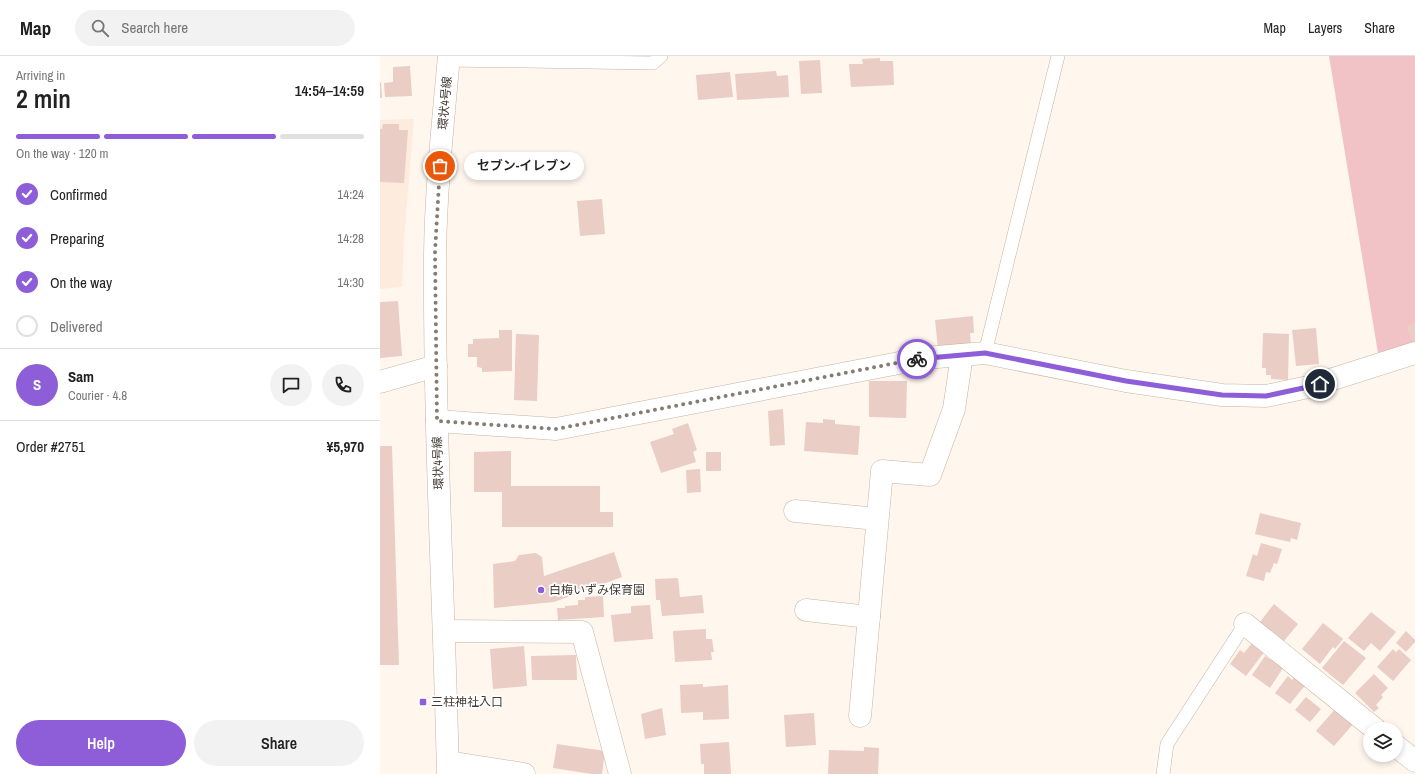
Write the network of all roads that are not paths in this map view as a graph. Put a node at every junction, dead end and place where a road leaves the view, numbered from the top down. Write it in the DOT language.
graph roads {
  1 [pos="661,56"];
  2 [pos="1058,56"];
  3 [pos="449,58"];
  4 [pos="1415,352"];
  5 [pos="985,353"];
  6 [pos="962,355"];
  7 [pos="436,366"];
  8 [pos="380,382"];
  9 [pos="437,421"];
  10 [pos="795,511"];
  11 [pos="877,519"];
  12 [pos="806,610"];
  13 [pos="869,617"];
  14 [pos="1244,624"];
  15 [pos="444,631"];
  16 [pos="860,716"];
  17 [pos="1366,722"];
  18 [pos="1403,752"];
  19 [pos="1415,761"];
  20 [pos="448,768"];
  21 [pos="524,774"];
  22 [pos="620,774"];
  23 [pos="1163,774"];
  1 -- 3 [label="lane"];
  2 -- 5 [label="lane"];
  3 -- 7 [label="street, 環状4号線"];
  4 -- 5 [label="street"];
  5 -- 6 [label="street"];
  6 -- 9 [label="street"];
  6 -- 11 [label="street"];
  7 -- 8 [label="street"];
  7 -- 9 [label="street, 環状4号線"];
  9 -- 15 [label="street, 環状4号線"];
  10 -- 11 [label="street"];
  11 -- 13 [label="street"];
  12 -- 13 [label="street"];
  13 -- 16 [label="street"];
  14 -- 17 [label="street"];
  14 -- 23 [label="lane"];
  15 -- 20 [label="street, 環状4号線"];
  15 -- 22 [label="street"];
  18 -- 19 [label="street"];
  20 -- 21 [label="street"];
}
